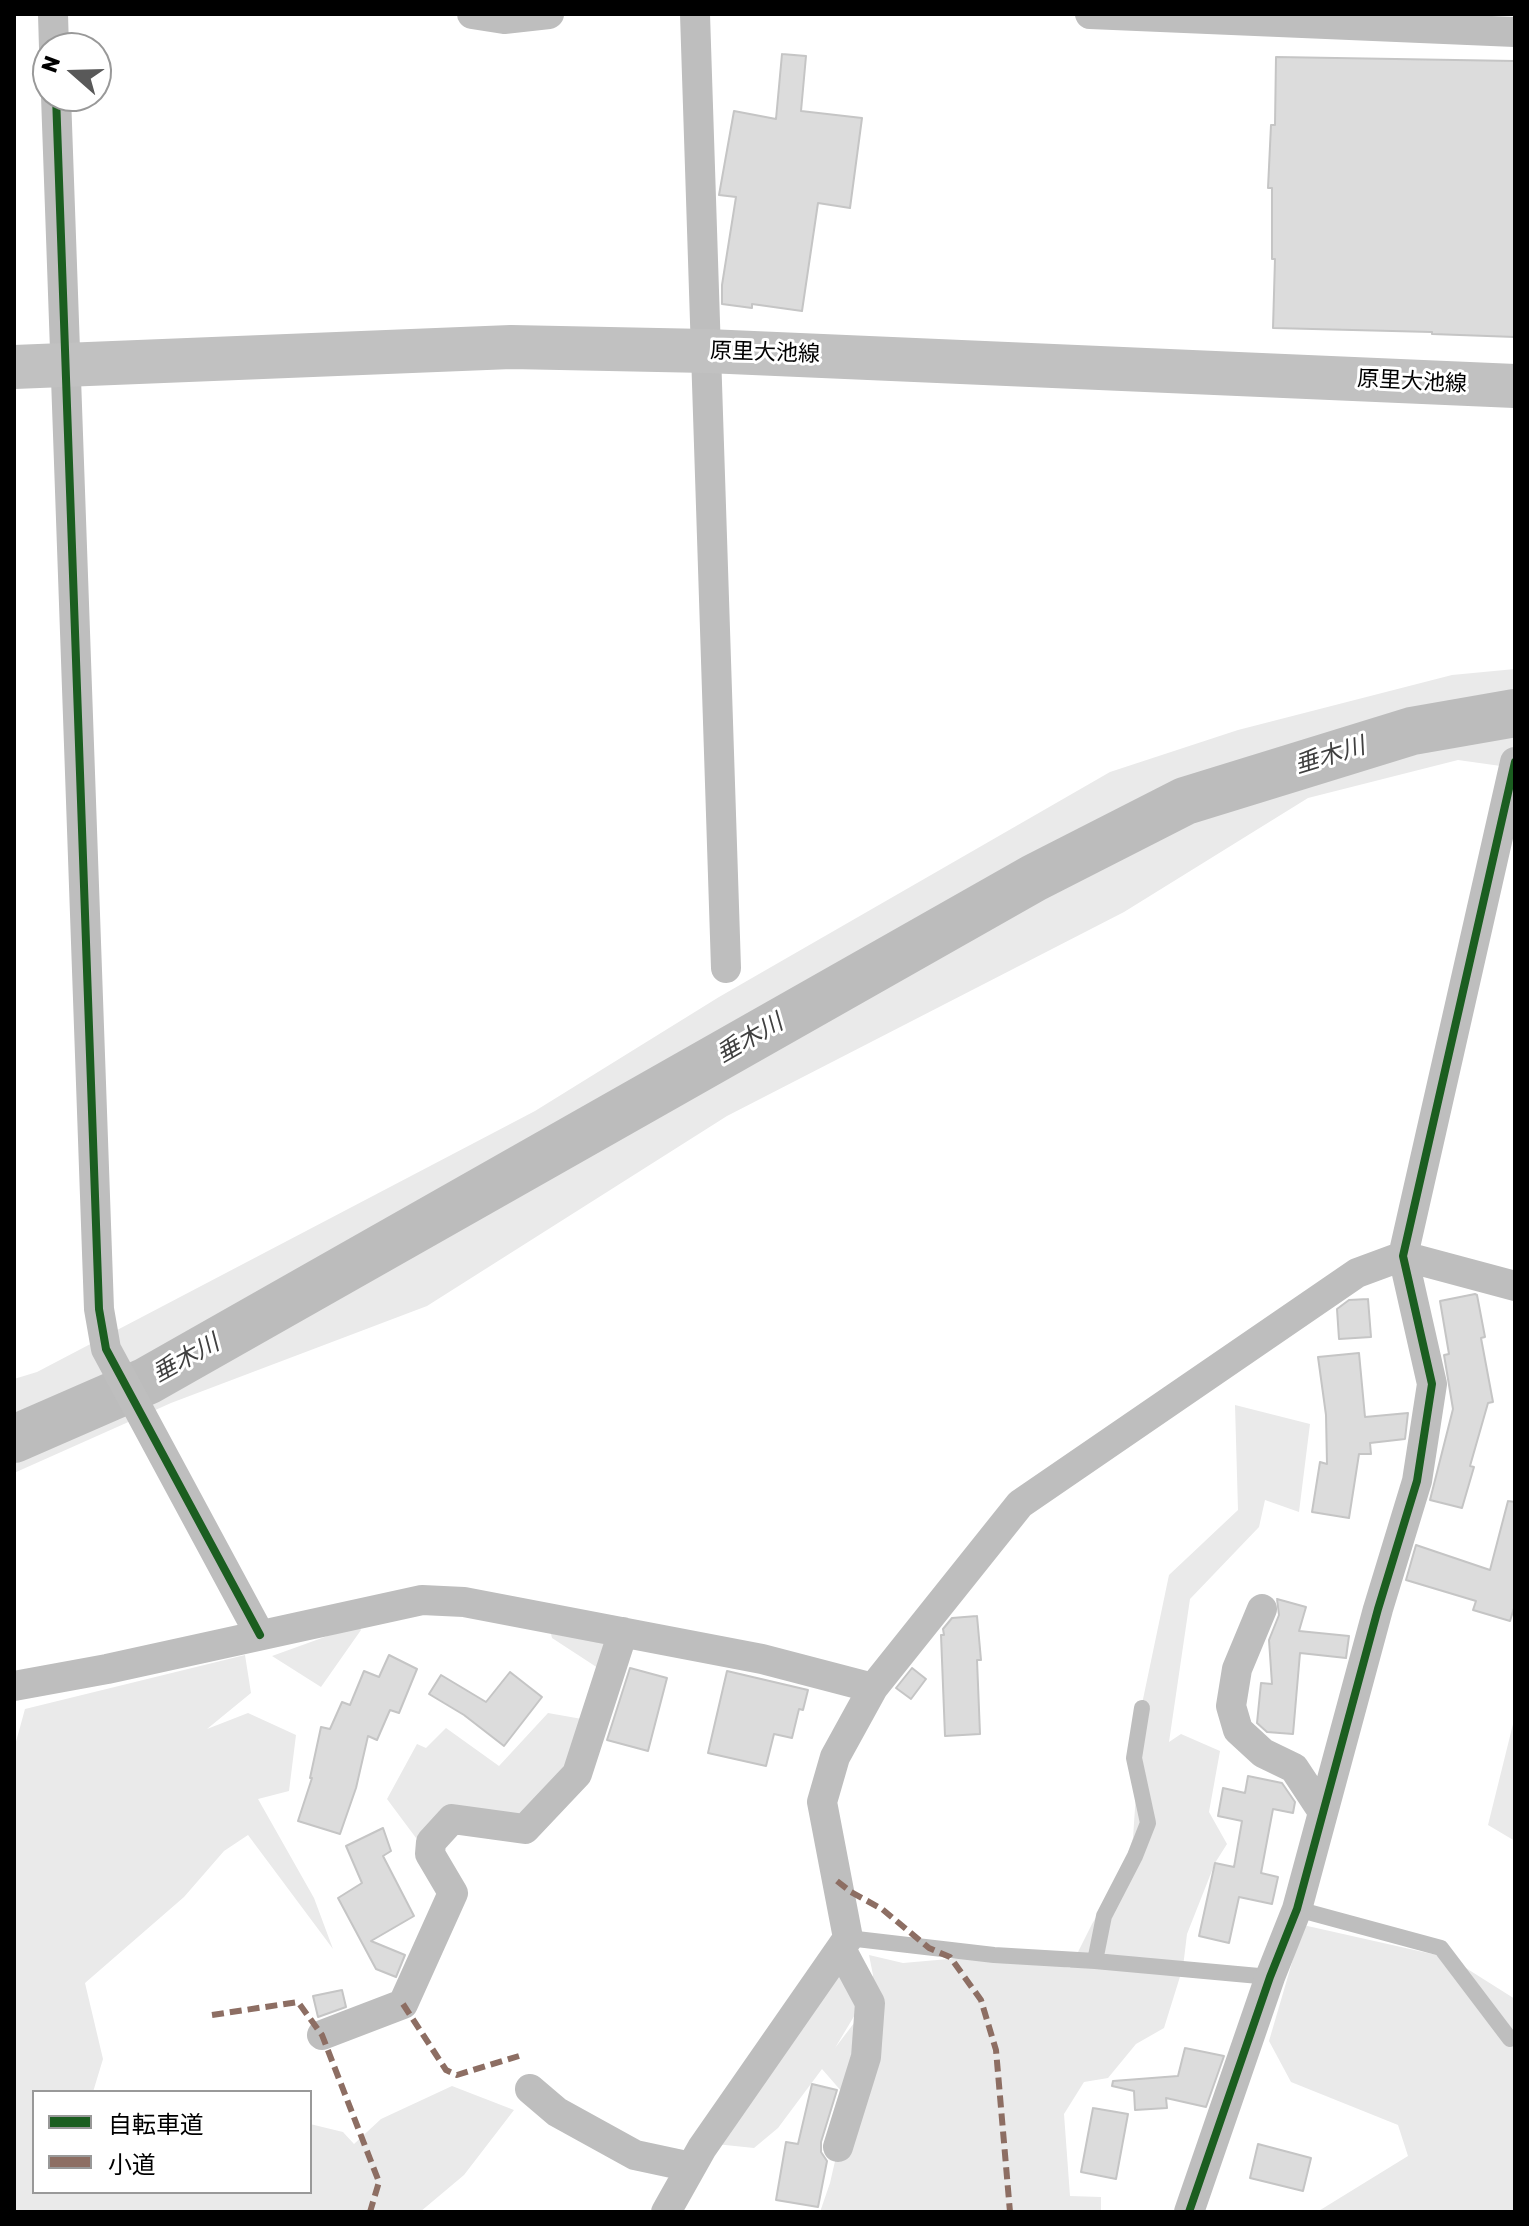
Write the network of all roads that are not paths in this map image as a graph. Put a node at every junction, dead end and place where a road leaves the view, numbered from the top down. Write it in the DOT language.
graph roads {
  1 [pos="472,14"];
  2 [pos="549,14"];
  3 [pos="695,14"];
  4 [pos="1090,14"];
  5 [pos="1272,18"];
  6 [pos="1515,32"];
  7 [pos="57,112"];
  8 [pos="707,351"];
  9 [pos="67,365"];
  10 [pos="14,367"];
  11 [pos="1515,386"];
  12 [pos="1514,765"];
  13 [pos="726,968"];
  14 [pos="1403,1256"];
  15 [pos="1515,1286"];
  16 [pos="1262,1609"];
  17 [pos="623,1632"];
  18 [pos="260,1635"];
  19 [pos="14,1686"];
  20 [pos="873,1688"];
  21 [pos="1142,1708"];
  22 [pos="1323,1812"];
  23 [pos="1297,1909"];
  24 [pos="845,1944"];
  25 [pos="1095,1961"];
  26 [pos="1270,1977"];
  27 [pos="322,2035"];
  28 [pos="1510,2039"];
  29 [pos="530,2089"];
  30 [pos="838,2147"];
  31 [pos="691,2167"];
  32 [pos="666,2212"];
  33 [pos="1189,2212"];
  1 -- 2 [label="street"];
  3 -- 8 [label="street"];
  4 -- 5 [label="street"];
  5 -- 6 [label="street"];
  7 -- 9 [label="street"];
  8 -- 9 [label="main road, 原里大池線"];
  8 -- 11 [label="main road, 原里大池線"];
  8 -- 13 [label="street"];
  9 -- 10 [label="main road, 原里大池線"];
  9 -- 18 [label="street"];
  12 -- 14 [label="street"];
  14 -- 15 [label="street"];
  14 -- 20 [label="street"];
  14 -- 22 [label="street"];
  16 -- 22 [label="street"];
  17 -- 18 [label="street"];
  17 -- 20 [label="street"];
  17 -- 27 [label="street"];
  18 -- 19 [label="street"];
  20 -- 24 [label="street"];
  21 -- 25 [label="lane"];
  22 -- 23 [label="street"];
  23 -- 26 [label="street"];
  23 -- 28 [label="lane"];
  24 -- 25 [label="lane"];
  24 -- 30 [label="street"];
  24 -- 31 [label="street"];
  25 -- 26 [label="lane"];
  26 -- 33 [label="street"];
  29 -- 31 [label="street"];
  31 -- 32 [label="street"];
}
